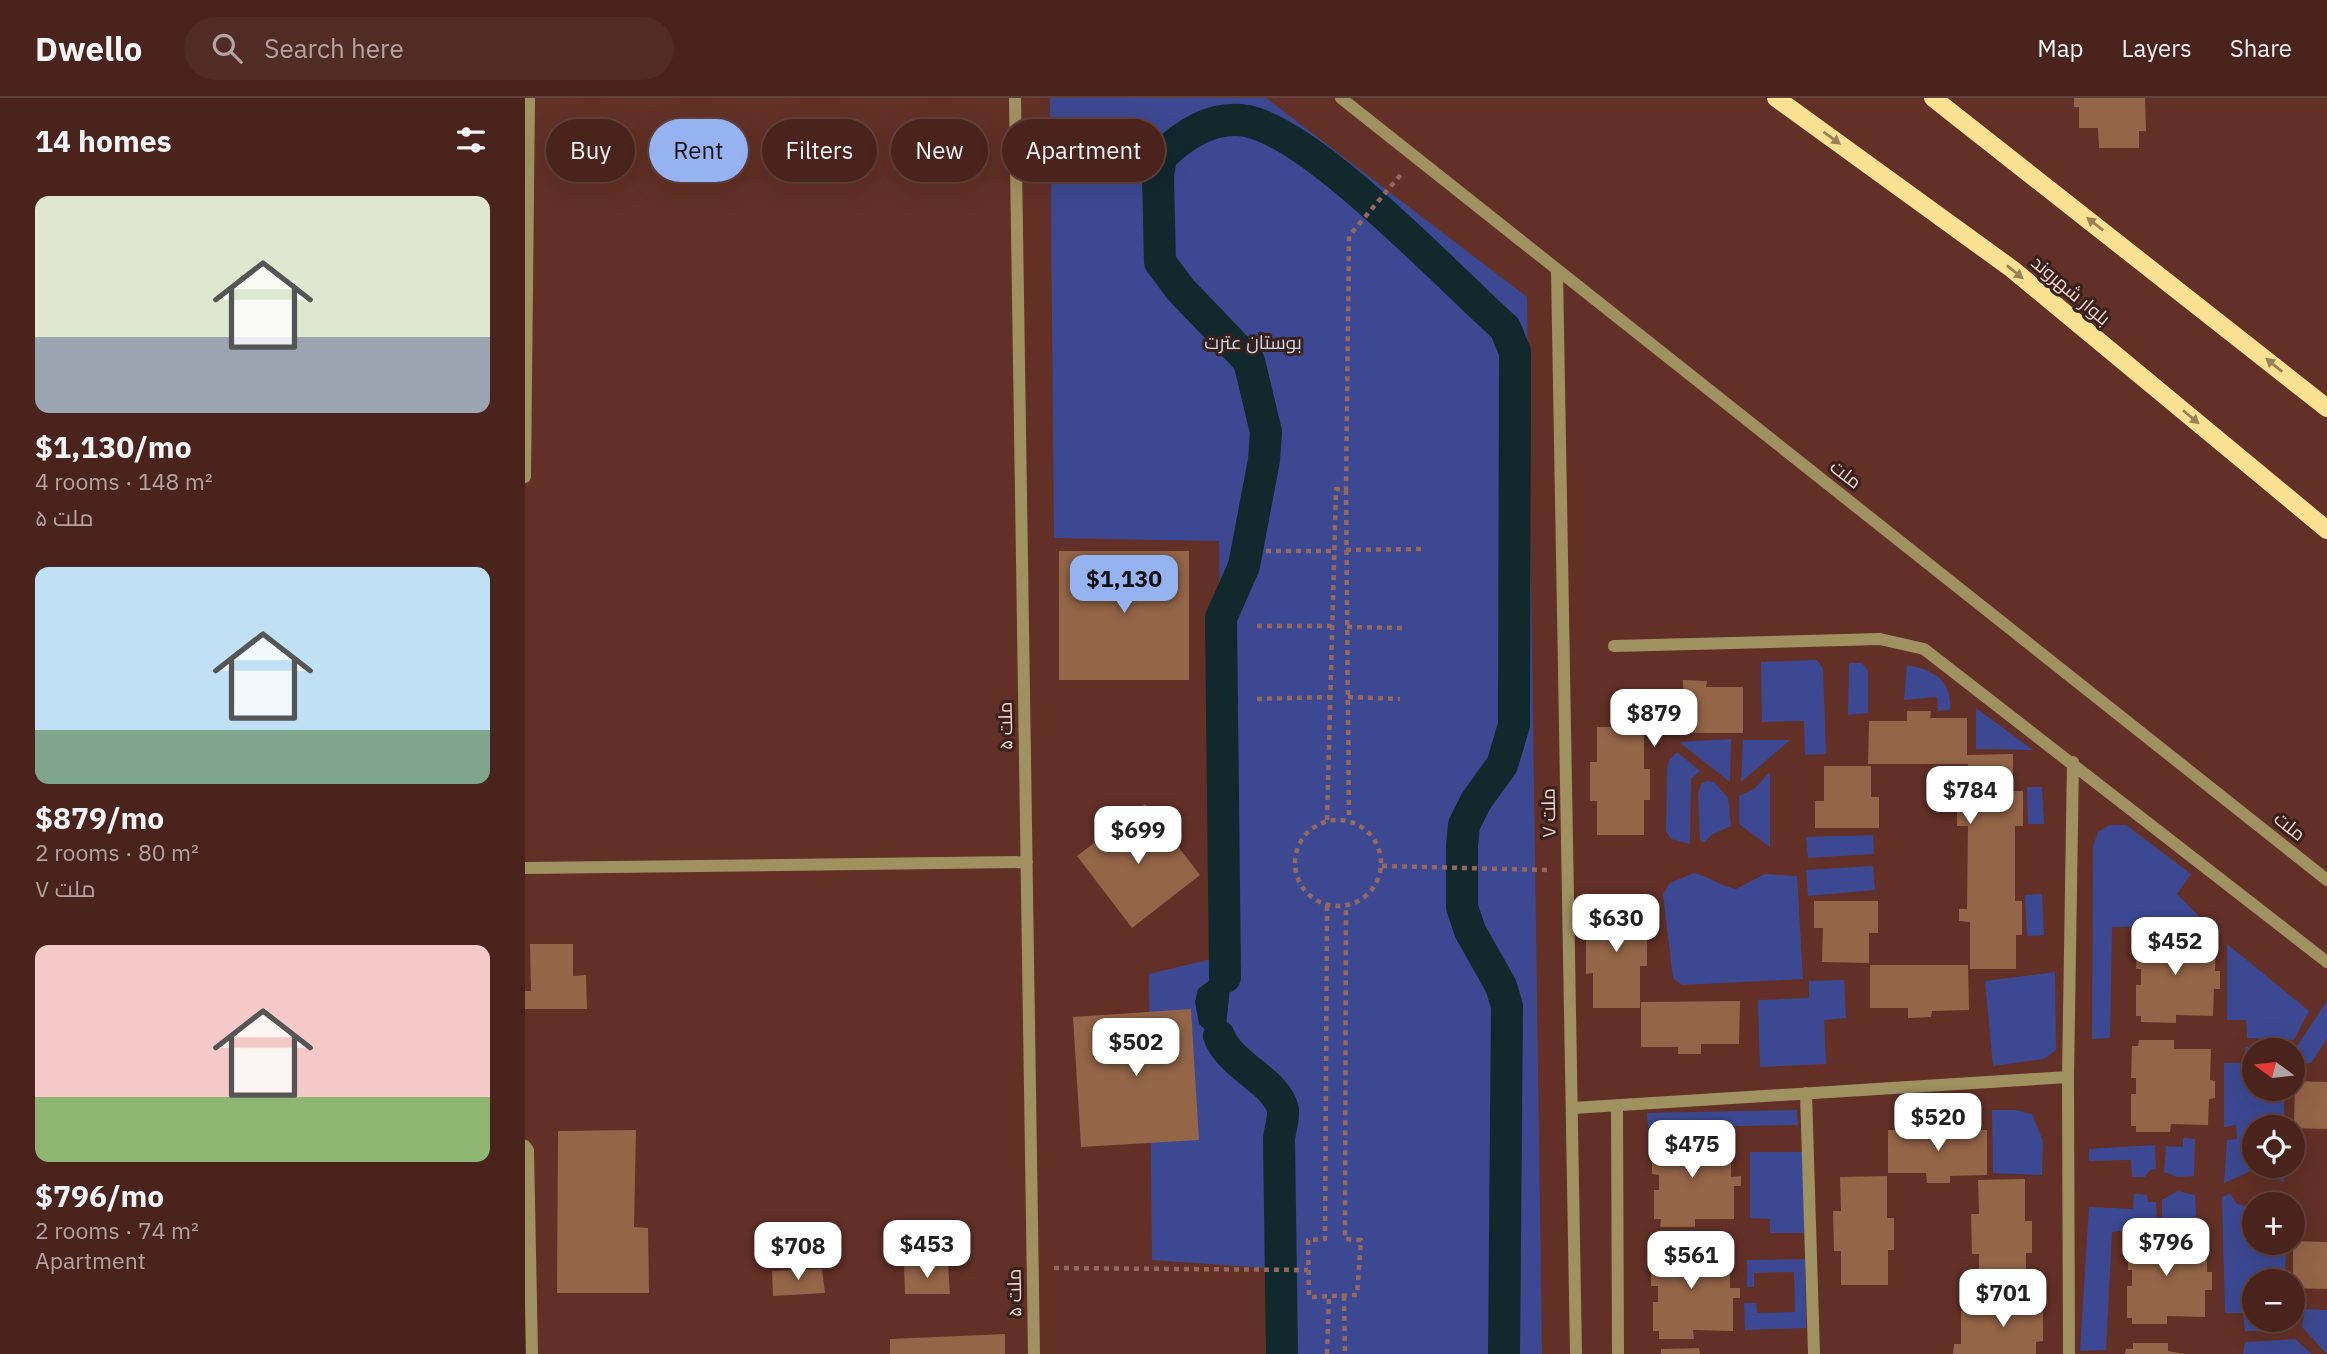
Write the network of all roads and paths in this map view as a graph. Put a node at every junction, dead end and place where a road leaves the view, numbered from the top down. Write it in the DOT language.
graph roads {
  1 [pos="529,98"];
  2 [pos="1015,98"];
  3 [pos="1341,98"];
  4 [pos="1776,98"];
  5 [pos="1933,98"];
  6 [pos="1415,158"];
  7 [pos="1557,271"];
  8 [pos="2327,408"];
  9 [pos="525,477"];
  10 [pos="1346,490"];
  11 [pos="2327,530"];
  12 [pos="1422,549"];
  13 [pos="1346,550"];
  14 [pos="1266,551"];
  15 [pos="1334,551"];
  16 [pos="1257,626"];
  17 [pos="1332,626"];
  18 [pos="1347,628"];
  19 [pos="1403,628"];
  20 [pos="1614,646"];
  21 [pos="1331,697"];
  22 [pos="1347,697"];
  23 [pos="1257,699"];
  24 [pos="1400,699"];
  25 [pos="2073,762"];
  26 [pos="1327,820"];
  27 [pos="1349,820"];
  28 [pos="1027,862"];
  29 [pos="1381,866"];
  30 [pos="525,868"];
  31 [pos="1568,870"];
  32 [pos="2327,880"];
  33 [pos="1327,906"];
  34 [pos="1346,906"];
  35 [pos="2327,962"];
  36 [pos="2068,1077"];
  37 [pos="1807,1093"];
  38 [pos="1617,1105"];
  39 [pos="1573,1108"];
  40 [pos="525,1146"];
  41 [pos="1033,1268"];
  42 [pos="1308,1270"];
  43 [pos="1329,1296"];
  44 [pos="1344,1296"];
  45 [pos="532,1354"];
  46 [pos="1034,1354"];
  47 [pos="1327,1354"];
  48 [pos="1345,1354"];
  49 [pos="1576,1354"];
  50 [pos="1618,1354"];
  51 [pos="1814,1354"];
  52 [pos="2069,1354"];
  1 -- 9 [label="street"];
  2 -- 28 [label="street, ملت ۵"];
  3 -- 6 [label="street, ملت"];
  4 -- 11 [label="main road, بلوار شهروند, one-way"];
  8 -- 5 [label="main road, one-way"];
  6 -- 7 [label="street, ملت"];
  6 -- 10 [label="path"];
  7 -- 31 [label="street, ملت ۷"];
  7 -- 32 [label="street, ملت"];
  10 -- 13 [label="path"];
  10 -- 15 [label="path"];
  12 -- 13 [label="path"];
  13 -- 18 [label="path"];
  14 -- 15 [label="path"];
  15 -- 17 [label="path"];
  16 -- 17 [label="path"];
  17 -- 21 [label="path"];
  18 -- 19 [label="path"];
  18 -- 22 [label="path"];
  20 -- 25 [label="street"];
  21 -- 23 [label="path"];
  21 -- 26 [label="path"];
  22 -- 24 [label="path"];
  22 -- 27 [label="path"];
  25 -- 35 [label="street"];
  25 -- 36 [label="street"];
  26 -- 27 [label="path"];
  26 -- 33 [label="path"];
  27 -- 29 [label="path"];
  28 -- 30 [label="street"];
  28 -- 41 [label="street, ملت ۵"];
  29 -- 31 [label="path"];
  29 -- 34 [label="path"];
  31 -- 39 [label="street, ملت ۷"];
  33 -- 34 [label="path"];
  33 -- 42 [label="path"];
  34 -- 44 [label="path"];
  36 -- 37 [label="street"];
  36 -- 52 [label="street"];
  37 -- 38 [label="street"];
  37 -- 51 [label="street"];
  38 -- 39 [label="street"];
  38 -- 50 [label="street"];
  39 -- 49 [label="street, ملت ۷"];
  40 -- 45 [label="street"];
  41 -- 42 [label="path"];
  41 -- 46 [label="street, ملت ۵"];
  42 -- 43 [label="path"];
  43 -- 44 [label="path"];
  43 -- 47 [label="path"];
  44 -- 48 [label="path"];
}
